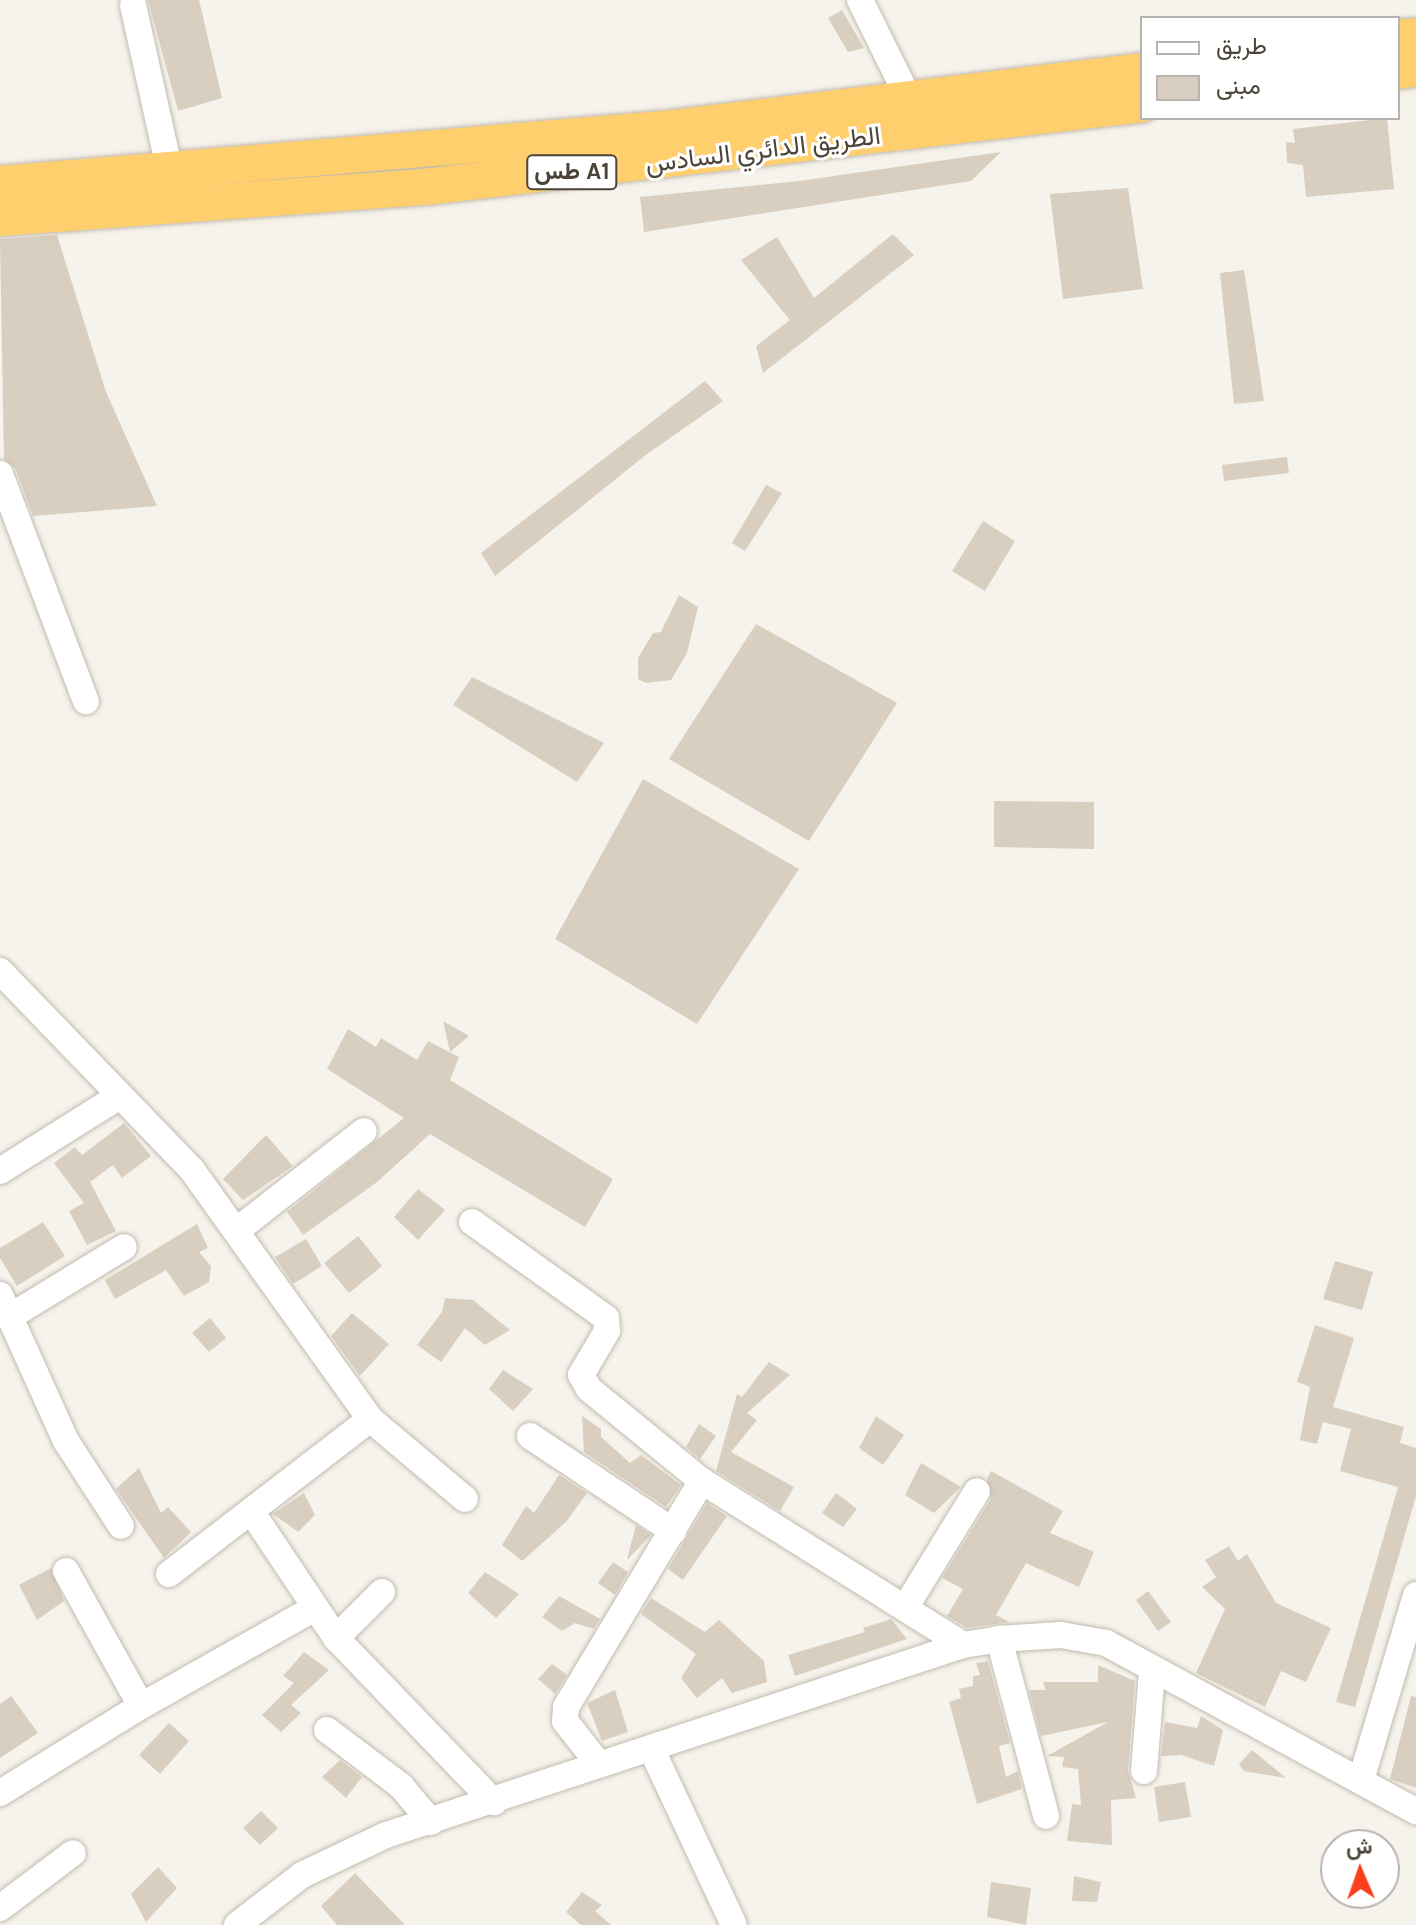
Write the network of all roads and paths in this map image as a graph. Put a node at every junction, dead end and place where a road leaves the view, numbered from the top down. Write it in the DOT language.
graph roads {
  1 [pos="860,0"];
  2 [pos="133,5"];
  3 [pos="1140,71"];
  4 [pos="910,101"];
  5 [pos="1140,104"];
  6 [pos="170,172"];
  7 [pos="0,184"];
  8 [pos="0,218"];
  9 [pos="0,474"];
  10 [pos="86,701"];
  11 [pos="0,971"];
  12 [pos="118,1097"];
  13 [pos="364,1131"];
  14 [pos="0,1171"];
  15 [pos="472,1222"];
  16 [pos="236,1231"];
  17 [pos="124,1247"];
  18 [pos="6,1306"];
  19 [pos="370,1419"];
  20 [pos="530,1436"];
  21 [pos="702,1481"];
  22 [pos="977,1491"];
  23 [pos="465,1499"];
  24 [pos="251,1511"];
  25 [pos="121,1526"];
  26 [pos="673,1531"];
  27 [pos="66,1571"];
  28 [pos="169,1574"];
  29 [pos="382,1592"];
  30 [pos="1416,1595"];
  31 [pos="315,1608"];
  32 [pos="905,1608"];
  33 [pos="336,1638"];
  34 [pos="999,1639"];
  35 [pos="963,1645"];
  36 [pos="1152,1672"];
  37 [pos="141,1706"];
  38 [pos="327,1730"];
  39 [pos="651,1748"];
  40 [pos="598,1763"];
  41 [pos="1144,1771"];
  42 [pos="1361,1780"];
  43 [pos="0,1793"];
  44 [pos="494,1802"];
  45 [pos="1416,1811"];
  46 [pos="1046,1816"];
  47 [pos="431,1822"];
  48 [pos="73,1853"];
  49 [pos="0,1908"];
  50 [pos="237,1925"];
  51 [pos="734,1925"];
  1 -- 4 [label="street"];
  2 -- 6 [label="street"];
  3 -- 4 [label="highway, الطريق الدائري السادس / طس A1"];
  4 -- 6 [label="highway, الطريق الدائري السادس / طس A1"];
  5 -- 8 [label="highway, الطريق الدائري السادس / طس A1"];
  6 -- 7 [label="highway, الطريق الدائري السادس / طس A1"];
  9 -- 10 [label="street"];
  11 -- 12 [label="street"];
  12 -- 14 [label="street"];
  12 -- 16 [label="street"];
  13 -- 16 [label="street"];
  15 -- 21 [label="street"];
  16 -- 19 [label="street"];
  17 -- 18 [label="street"];
  18 -- 25 [label="street"];
  19 -- 23 [label="street"];
  19 -- 24 [label="street"];
  20 -- 26 [label="street"];
  21 -- 26 [label="street"];
  21 -- 32 [label="street"];
  22 -- 32 [label="street"];
  24 -- 28 [label="street"];
  24 -- 31 [label="street"];
  26 -- 40 [label="street"];
  27 -- 37 [label="street"];
  29 -- 33 [label="street"];
  30 -- 42 [label="street"];
  31 -- 33 [label="street"];
  31 -- 37 [label="street"];
  32 -- 35 [label="street"];
  33 -- 44 [label="street"];
  34 -- 35 [label="street"];
  34 -- 36 [label="street"];
  34 -- 46 [label="street"];
  35 -- 39 [label="street"];
  36 -- 41 [label="street"];
  36 -- 42 [label="street"];
  37 -- 43 [label="street"];
  38 -- 47 [label="street"];
  39 -- 40 [label="street"];
  39 -- 51 [label="street"];
  40 -- 44 [label="street"];
  42 -- 45 [label="street"];
  44 -- 47 [label="street"];
  47 -- 50 [label="street"];
  48 -- 49 [label="street"];
}
